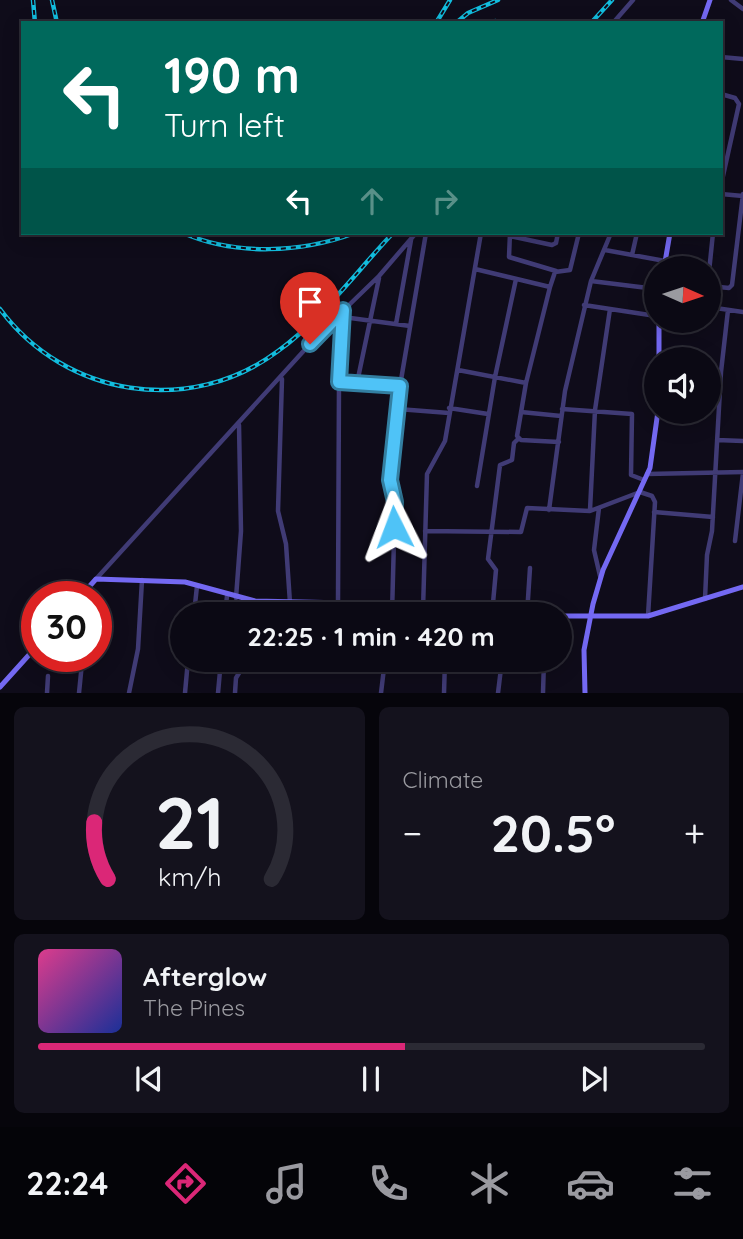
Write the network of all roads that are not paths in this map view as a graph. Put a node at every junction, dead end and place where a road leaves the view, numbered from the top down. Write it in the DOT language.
graph roads {
  1 [pos="633,0"];
  2 [pos="710,0"];
  3 [pos="731,0"];
  4 [pos="743,9"];
  5 [pos="614,21"];
  6 [pos="703,21"];
  7 [pos="723,57"];
  8 [pos="743,59"];
  9 [pos="723,95"];
  10 [pos="743,96"];
  11 [pos="738,104"];
  12 [pos="723,175"];
  13 [pos="723,194"];
  14 [pos="743,195"];
  15 [pos="415,235"];
  16 [pos="426,235"];
  17 [pos="481,235"];
  18 [pos="510,235"];
  19 [pos="514,235"];
  20 [pos="558,235"];
  21 [pos="579,235"];
  22 [pos="610,235"];
  23 [pos="637,235"];
  24 [pos="670,235"];
  25 [pos="713,235"];
  26 [pos="411,240"];
  27 [pos="605,250"];
  28 [pos="632,255"];
  29 [pos="666,256"];
  30 [pos="711,256"];
  31 [pos="644,258"];
  32 [pos="475,269"];
  33 [pos="556,271"];
  34 [pos="379,276"];
  35 [pos="516,278"];
  36 [pos="591,281"];
  37 [pos="550,287"];
  38 [pos="721,287"];
  39 [pos="644,288"];
  40 [pos="584,305"];
  41 [pos="610,309"];
  42 [pos="721,309"];
  43 [pos="343,310"];
  44 [pos="729,310"];
  45 [pos="743,312"];
  46 [pos="644,315"];
  47 [pos="343,317"];
  48 [pos="368,320"];
  49 [pos="396,324"];
  50 [pos="410,326"];
  51 [pos="457,370"];
  52 [pos="495,377"];
  53 [pos="282,378"];
  54 [pos="339,382"];
  55 [pos="357,383"];
  56 [pos="526,383"];
  57 [pos="400,386"];
  58 [pos="398,409"];
  59 [pos="562,409"];
  60 [pos="595,410"];
  61 [pos="449,411"];
  62 [pos="521,412"];
  63 [pos="488,414"];
  64 [pos="561,416"];
  65 [pos="239,424"];
  66 [pos="657,424"];
  67 [pos="519,438"];
  68 [pos="717,440"];
  69 [pos="743,441"];
  70 [pos="559,443"];
  71 [pos="715,472"];
  72 [pos="743,472"];
  73 [pos="648,474"];
  74 [pos="644,481"];
  75 [pos="477,486"];
  76 [pos="640,492"];
  77 [pos="599,508"];
  78 [pos="550,510"];
  79 [pos="590,511"];
  80 [pos="654,512"];
  81 [pos="713,517"];
  82 [pos="425,531"];
  83 [pos="491,533"];
  84 [pos="735,541"];
  85 [pos="530,568"];
  86 [pos="601,576"];
  87 [pos="96,579"];
  88 [pos="142,580"];
  89 [pos="197,586"];
  90 [pos="743,587"];
  91 [pos="227,596"];
  92 [pos="236,598"];
  93 [pos="705,599"];
  94 [pos="255,601"];
  95 [pos="195,602"];
  96 [pos="226,602"];
  97 [pos="267,602"];
  98 [pos="290,602"];
  99 [pos="338,602"];
  100 [pos="393,602"];
  101 [pos="424,602"];
  102 [pos="493,602"];
  103 [pos="528,602"];
  104 [pos="572,616"];
  105 [pos="590,616"];
  106 [pos="648,616"];
  107 [pos="21,664"];
  108 [pos="81,672"];
  109 [pos="187,672"];
  110 [pos="220,672"];
  111 [pos="240,672"];
  112 [pos="384,672"];
  113 [pos="445,672"];
  114 [pos="501,672"];
  115 [pos="544,672"];
  116 [pos="48,676"];
  117 [pos="0,687"];
  118 [pos="47,693"];
  119 [pos="79,693"];
  120 [pos="129,693"];
  121 [pos="185,693"];
  122 [pos="218,693"];
  123 [pos="235,693"];
  124 [pos="381,693"];
  125 [pos="444,693"];
  126 [pos="498,693"];
  127 [pos="543,693"];
  128 [pos="585,693"];
  1 -- 5 [label="street"];
  2 -- 6 [label="street"];
  3 -- 4 [label="street"];
  7 -- 8 [label="street"];
  9 -- 11 [label="street"];
  10 -- 11 [label="street"];
  11 -- 12 [label="street"];
  13 -- 14 [label="street"];
  14 -- 38 [label="street"];
  15 -- 26 [label="street"];
  16 -- 50 [label="street"];
  17 -- 32 [label="street"];
  18 -- 33 [label="street"];
  19 -- 20 [label="street"];
  21 -- 33 [label="street"];
  22 -- 27 [label="street"];
  23 -- 28 [label="street"];
  24 -- 29 [label="street"];
  25 -- 30 [label="street"];
  26 -- 34 [label="street"];
  26 -- 49 [label="street"];
  27 -- 28 [label="street"];
  27 -- 36 [label="street"];
  28 -- 31 [label="street"];
  32 -- 35 [label="street"];
  32 -- 51 [label="street"];
  33 -- 37 [label="street"];
  34 -- 43 [label="street"];
  34 -- 48 [label="street"];
  35 -- 37 [label="street"];
  35 -- 52 [label="street"];
  36 -- 39 [label="street"];
  36 -- 40 [label="street"];
  37 -- 56 [label="street"];
  40 -- 41 [label="street"];
  40 -- 59 [label="street"];
  41 -- 46 [label="street"];
  41 -- 60 [label="street"];
  42 -- 44 [label="street"];
  43 -- 47 [label="street"];
  43 -- 53 [label="street"];
  44 -- 45 [label="street"];
  44 -- 68 [label="street"];
  47 -- 48 [label="street"];
  47 -- 54 [label="street"];
  48 -- 49 [label="street"];
  48 -- 55 [label="street"];
  49 -- 50 [label="street"];
  50 -- 57 [label="street"];
  51 -- 52 [label="street"];
  51 -- 61 [label="street"];
  52 -- 56 [label="street"];
  52 -- 63 [label="street"];
  53 -- 65 [label="street"];
  53 -- 98 [label="street"];
  54 -- 55 [label="street"];
  54 -- 99 [label="street"];
  55 -- 57 [label="street"];
  56 -- 62 [label="street"];
  57 -- 58 [label="street"];
  58 -- 61 [label="street"];
  58 -- 100 [label="street"];
  59 -- 60 [label="street"];
  59 -- 64 [label="street"];
  60 -- 74 [label="street"];
  60 -- 79 [label="street"];
  61 -- 63 [label="street"];
  61 -- 82 [label="street"];
  62 -- 64 [label="street"];
  62 -- 67 [label="street"];
  63 -- 75 [label="street"];
  64 -- 70 [label="street"];
  65 -- 87 [label="street"];
  65 -- 92 [label="street"];
  66 -- 73 [label="street"];
  67 -- 70 [label="street"];
  67 -- 83 [label="street"];
  68 -- 69 [label="street"];
  68 -- 71 [label="street"];
  70 -- 78 [label="street"];
  71 -- 72 [label="street"];
  71 -- 73 [label="street"];
  71 -- 81 [label="street"];
  72 -- 84 [label="street"];
  73 -- 74 [label="street"];
  74 -- 76 [label="street"];
  76 -- 77 [label="street"];
  76 -- 80 [label="street"];
  76 -- 86 [label="street"];
  77 -- 79 [label="street"];
  77 -- 86 [label="street"];
  78 -- 79 [label="street"];
  78 -- 83 [label="street"];
  80 -- 81 [label="street"];
  80 -- 106 [label="street"];
  81 -- 93 [label="street"];
  82 -- 83 [label="street"];
  82 -- 101 [label="street"];
  83 -- 102 [label="street"];
  85 -- 103 [label="street"];
  86 -- 105 [label="street"];
  87 -- 88 [label="street"];
  88 -- 89 [label="street"];
  88 -- 120 [label="street"];
  89 -- 91 [label="street"];
  89 -- 95 [label="street"];
  90 -- 93 [label="street"];
  91 -- 92 [label="street"];
  91 -- 96 [label="street"];
  92 -- 94 [label="street"];
  93 -- 106 [label="street"];
  94 -- 97 [label="street"];
  104 -- 105 [label="street"];
  105 -- 106 [label="street"];
  105 -- 128 [label="street"];
  107 -- 117 [label="street"];
  108 -- 119 [label="street"];
  109 -- 121 [label="street"];
  110 -- 122 [label="street"];
  111 -- 123 [label="street"];
  112 -- 124 [label="street"];
  113 -- 125 [label="street"];
  114 -- 126 [label="street"];
  115 -- 127 [label="street"];
  116 -- 118 [label="street"];
}
